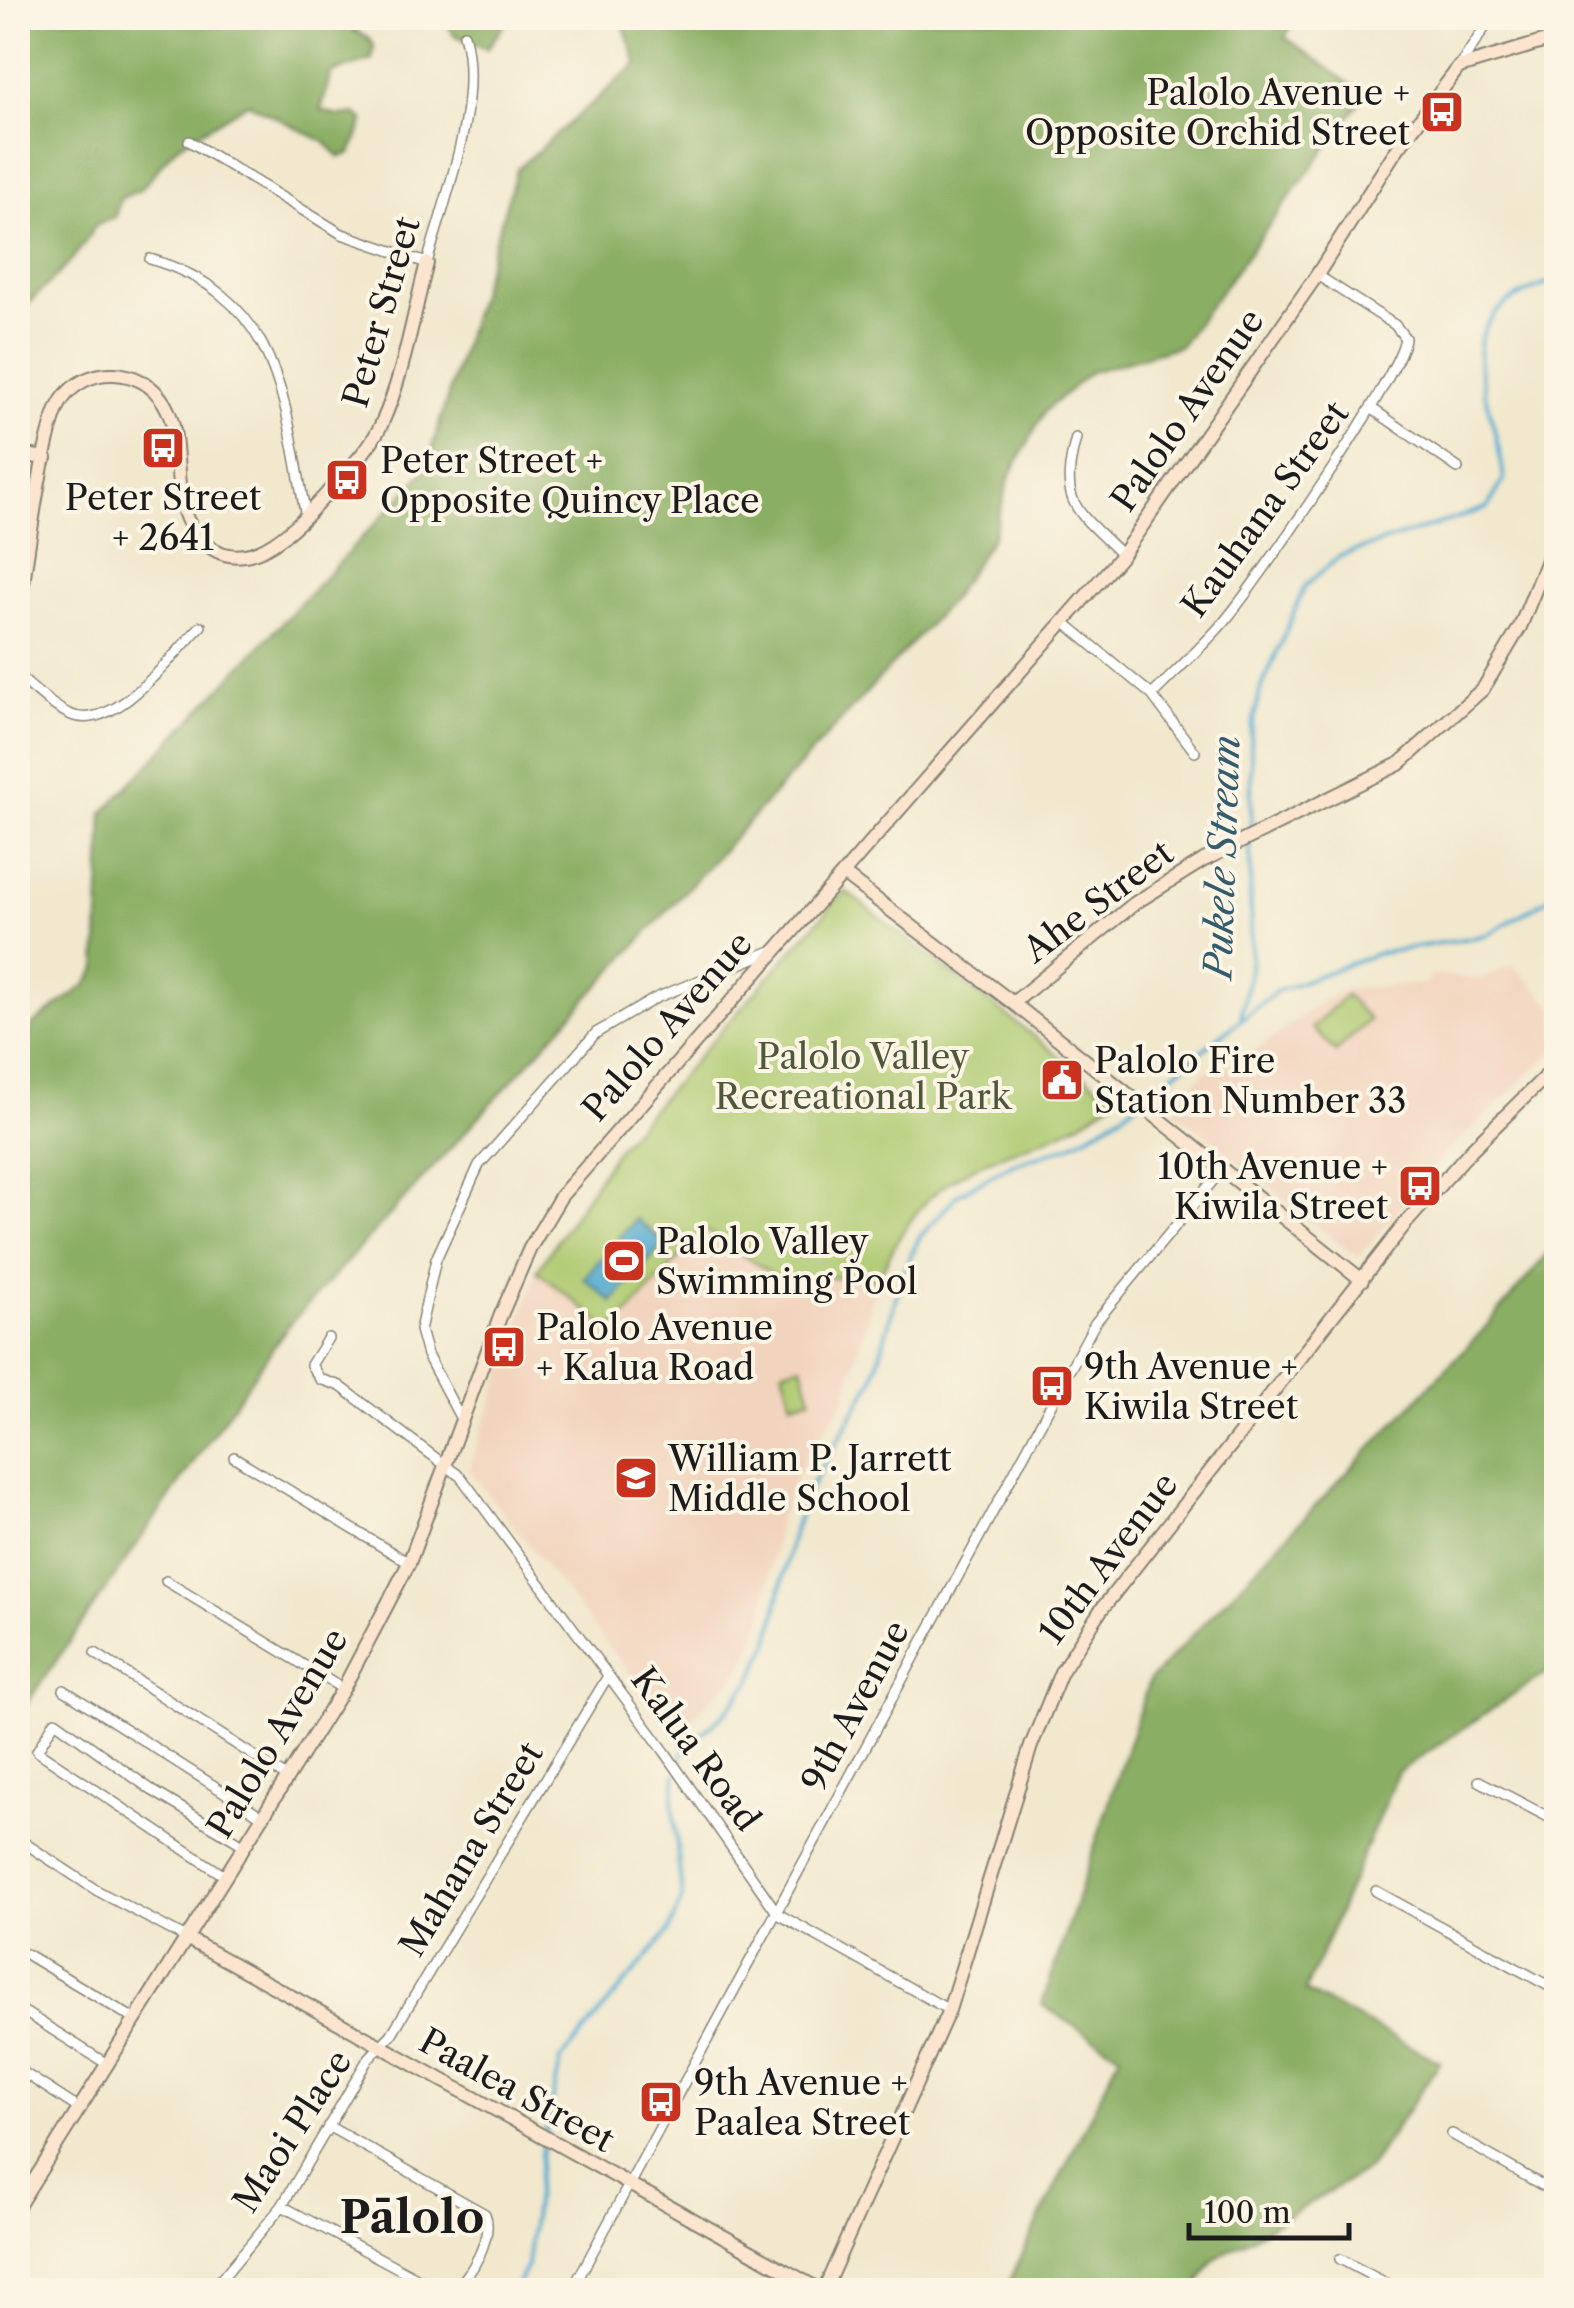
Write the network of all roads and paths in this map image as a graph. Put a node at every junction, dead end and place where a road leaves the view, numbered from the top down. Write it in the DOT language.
graph roads {
  1 [pos="1491,18"];
  2 [pos="464,34"];
  3 [pos="1556,38"];
  4 [pos="1459,67"];
  5 [pos="188,141"];
  6 [pos="150,259"];
  7 [pos="427,263"];
  8 [pos="1317,275"];
  9 [pos="1371,408"];
  10 [pos="1076,438"];
  11 [pos="18,454"];
  12 [pos="46,458"];
  13 [pos="1458,468"];
  14 [pos="306,517"];
  15 [pos="1556,538"];
  16 [pos="1122,555"];
  17 [pos="18,614"];
  18 [pos="1064,622"];
  19 [pos="201,626"];
  20 [pos="18,676"];
  21 [pos="1152,695"];
  22 [pos="1195,752"];
  23 [pos="843,874"];
  24 [pos="774,950"];
  25 [pos="1014,1002"];
  26 [pos="1556,1066"];
  27 [pos="1221,1171"];
  28 [pos="1362,1280"];
  29 [pos="328,1338"];
  30 [pos="462,1421"];
  31 [pos="234,1458"];
  32 [pos="446,1464"];
  33 [pos="409,1564"];
  34 [pos="166,1581"];
  35 [pos="95,1652"];
  36 [pos="608,1676"];
  37 [pos="343,1689"];
  38 [pos="64,1690"];
  39 [pos="288,1778"];
  40 [pos="1479,1781"];
  41 [pos="263,1817"];
  42 [pos="1556,1821"];
  43 [pos="20,1840"];
  44 [pos="245,1846"];
  45 [pos="226,1877"];
  46 [pos="1376,1890"];
  47 [pos="778,1914"];
  48 [pos="188,1939"];
  49 [pos="26,1954"];
  50 [pos="1556,1990"];
  51 [pos="18,2008"];
  52 [pos="949,2010"];
  53 [pos="136,2020"];
  54 [pos="379,2049"];
  55 [pos="107,2064"];
  56 [pos="18,2069"];
  57 [pos="78,2108"];
  58 [pos="328,2126"];
  59 [pos="1452,2134"];
  60 [pos="629,2185"];
  61 [pos="23,2186"];
  62 [pos="1556,2193"];
  63 [pos="18,2206"];
  64 [pos="282,2206"];
  65 [pos="1340,2259"];
  66 [pos="213,2289"];
  67 [pos="439,2290"];
  68 [pos="452,2290"];
  69 [pos="572,2290"];
  70 [pos="822,2290"];
  71 [pos="1399,2290"];
  1 -- 4 [label="street"];
  2 -- 7 [label="street, Peter Street"];
  3 -- 4 [label="street"];
  4 -- 8 [label="street, Palolo Avenue"];
  5 -- 7 [label="street"];
  6 -- 14 [label="street"];
  7 -- 14 [label="street, Peter Street"];
  8 -- 9 [label="street, Kauhana Street"];
  8 -- 16 [label="street, Palolo Avenue"];
  9 -- 13 [label="street"];
  9 -- 21 [label="street, Kauhana Street"];
  10 -- 16 [label="street"];
  11 -- 12 [label="street"];
  12 -- 14 [label="street, Peter Street"];
  12 -- 17 [label="street, Peter Street"];
  15 -- 25 [label="street, Ahe Street"];
  16 -- 18 [label="street, Palolo Avenue"];
  18 -- 21 [label="street"];
  18 -- 23 [label="street, Palolo Avenue"];
  19 -- 20 [label="street"];
  21 -- 22 [label="street"];
  23 -- 24 [label="street, Palolo Avenue"];
  23 -- 25 [label="street"];
  24 -- 30 [label="street, Palolo Avenue"];
  24 -- 30 [label="street"];
  25 -- 27 [label="street"];
  26 -- 28 [label="street, 10th Avenue"];
  27 -- 28 [label="street"];
  27 -- 47 [label="street, 9th Avenue"];
  28 -- 52 [label="street, 10th Avenue"];
  29 -- 32 [label="street, Kalua Road"];
  30 -- 32 [label="street, Palolo Avenue"];
  31 -- 33 [label="street"];
  32 -- 33 [label="street, Palolo Avenue"];
  32 -- 36 [label="street, Kalua Road"];
  33 -- 37 [label="street, Palolo Avenue"];
  34 -- 37 [label="street"];
  35 -- 39 [label="street"];
  36 -- 47 [label="street, Kalua Road"];
  36 -- 54 [label="street, Mahana Street"];
  37 -- 39 [label="street, Palolo Avenue"];
  38 -- 41 [label="street"];
  39 -- 41 [label="street, Palolo Avenue"];
  40 -- 42 [label="street"];
  41 -- 44 [label="street, Palolo Avenue"];
  43 -- 48 [label="street"];
  44 -- 45 [label="street, Palolo Avenue"];
  44 -- 45 [label="street"];
  45 -- 48 [label="street, Palolo Avenue"];
  46 -- 50 [label="street"];
  47 -- 52 [label="street, Kalua Road"];
  47 -- 60 [label="street, 9th Avenue"];
  48 -- 53 [label="street, Palolo Avenue"];
  48 -- 54 [label="street, Paalea Street"];
  49 -- 53 [label="street"];
  51 -- 55 [label="street"];
  52 -- 70 [label="street, 10th Avenue"];
  53 -- 55 [label="street, Palolo Avenue"];
  54 -- 58 [label="street, Maoi Place"];
  54 -- 60 [label="street, Paalea Street"];
  55 -- 57 [label="street, Palolo Avenue"];
  56 -- 57 [label="street"];
  57 -- 61 [label="street, Palolo Avenue"];
  58 -- 64 [label="street, Maoi Place"];
  58 -- 68 [label="street"];
  59 -- 62 [label="street"];
  60 -- 69 [label="street, 9th Avenue"];
  60 -- 70 [label="street, Paalea Street"];
  61 -- 63 [label="street, Palolo Avenue"];
  64 -- 66 [label="street, Maoi Place"];
  64 -- 67 [label="street"];
  65 -- 71 [label="street"];
}
